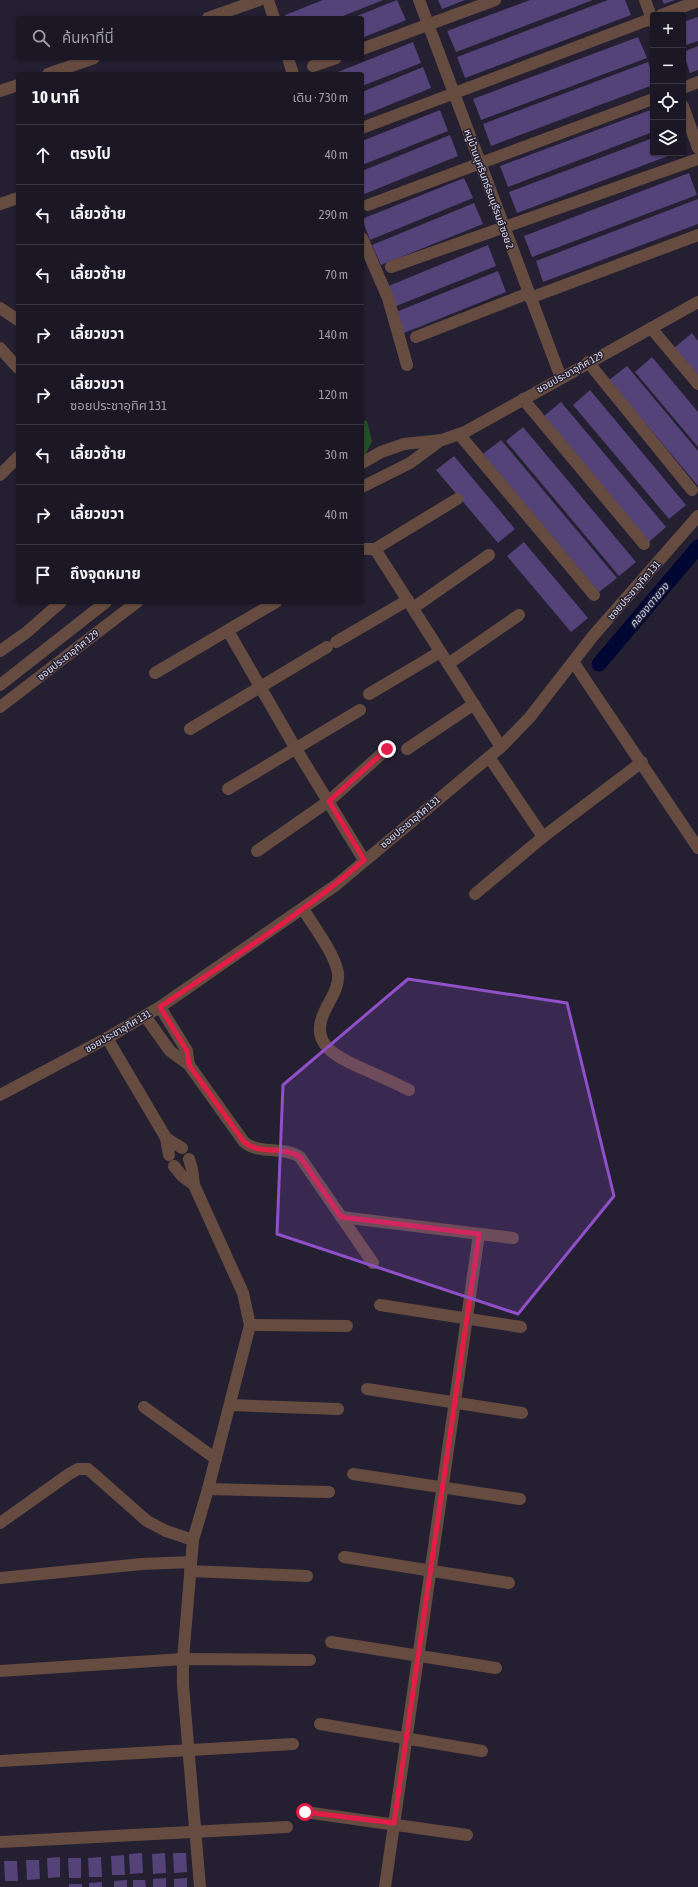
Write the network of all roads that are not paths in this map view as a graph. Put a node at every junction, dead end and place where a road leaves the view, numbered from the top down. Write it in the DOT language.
graph roads {
  1 [pos="259,0"];
  2 [pos="268,0"];
  3 [pos="419,0"];
  4 [pos="495,0"];
  5 [pos="645,0"];
  6 [pos="698,1"];
  7 [pos="652,12"];
  8 [pos="670,12"];
  9 [pos="214,16"];
  10 [pos="273,16"];
  11 [pos="650,20"];
  12 [pos="428,25"];
  13 [pos="364,48"];
  14 [pos="88,60"];
  15 [pos="289,60"];
  16 [pos="330,60"];
  17 [pos="313,66"];
  18 [pos="54,72"];
  19 [pos="292,72"];
  20 [pos="698,82"];
  21 [pos="16,86"];
  22 [pos="686,87"];
  23 [pos="0,91"];
  24 [pos="454,94"];
  25 [pos="650,100"];
  26 [pos="686,114"];
  27 [pos="364,127"];
  28 [pos="698,148"];
  29 [pos="698,159"];
  30 [pos="480,164"];
  31 [pos="16,199"];
  32 [pos="0,204"];
  33 [pos="368,205"];
  34 [pos="504,228"];
  35 [pos="698,235"];
  36 [pos="364,243"];
  37 [pos="392,267"];
  38 [pos="530,296"];
  39 [pos="698,302"];
  40 [pos="1,309"];
  41 [pos="16,319"];
  42 [pos="651,328"];
  43 [pos="416,337"];
  44 [pos="0,348"];
  45 [pos="588,362"];
  46 [pos="407,365"];
  47 [pos="16,366"];
  48 [pos="561,378"];
  49 [pos="698,384"];
  50 [pos="523,399"];
  51 [pos="459,434"];
  52 [pos="442,440"];
  53 [pos="16,459"];
  54 [pos="364,462"];
  55 [pos="0,475"];
  56 [pos="364,485"];
  57 [pos="692,490"];
  58 [pos="457,499"];
  59 [pos="698,516"];
  60 [pos="644,544"];
  61 [pos="364,549"];
  62 [pos="375,549"];
  63 [pos="488,555"];
  64 [pos="594,595"];
  65 [pos="59,604"];
  66 [pos="103,604"];
  67 [pos="134,604"];
  68 [pos="273,604"];
  69 [pos="410,604"];
  70 [pos="519,615"];
  71 [pos="228,631"];
  72 [pos="0,651"];
  73 [pos="440,652"];
  74 [pos="574,662"];
  75 [pos="448,664"];
  76 [pos="155,673"];
  77 [pos="0,685"];
  78 [pos="259,687"];
  79 [pos="369,694"];
  80 [pos="474,704"];
  81 [pos="0,707"];
  82 [pos="360,710"];
  83 [pos="190,729"];
  84 [pos="501,747"];
  85 [pos="296,749"];
  86 [pos="387,749"];
  87 [pos="407,749"];
  88 [pos="489,757"];
  89 [pos="642,762"];
  90 [pos="228,789"];
  91 [pos="329,801"];
  92 [pos="543,837"];
  93 [pos="698,848"];
  94 [pos="257,851"];
  95 [pos="364,860"];
  96 [pos="475,894"];
  97 [pos="303,909"];
  98 [pos="160,1007"];
  99 [pos="145,1016"];
  100 [pos="107,1038"];
  101 [pos="189,1065"];
  102 [pos="409,1090"];
  103 [pos="0,1096"];
  104 [pos="166,1138"];
  105 [pos="182,1148"];
  106 [pos="169,1155"];
  107 [pos="189,1159"];
  108 [pos="174,1166"];
  109 [pos="194,1185"];
  110 [pos="341,1217"];
  111 [pos="479,1234"];
  112 [pos="513,1238"];
  113 [pos="373,1263"];
  114 [pos="380,1305"];
  115 [pos="467,1319"];
  116 [pos="250,1325"];
  117 [pos="347,1326"];
  118 [pos="521,1327"];
  119 [pos="367,1389"];
  120 [pos="455,1402"];
  121 [pos="230,1405"];
  122 [pos="144,1407"];
  123 [pos="338,1409"];
  124 [pos="522,1413"];
  125 [pos="216,1459"];
  126 [pos="353,1474"];
  127 [pos="443,1487"];
  128 [pos="208,1489"];
  129 [pos="329,1492"];
  130 [pos="520,1499"];
  131 [pos="0,1523"];
  132 [pos="193,1540"];
  133 [pos="344,1557"];
  134 [pos="190,1566"];
  135 [pos="430,1570"];
  136 [pos="307,1576"];
  137 [pos="0,1578"];
  138 [pos="509,1583"];
  139 [pos="331,1642"];
  140 [pos="418,1656"];
  141 [pos="183,1658"];
  142 [pos="310,1660"];
  143 [pos="496,1668"];
  144 [pos="0,1671"];
  145 [pos="320,1724"];
  146 [pos="406,1738"];
  147 [pos="293,1744"];
  148 [pos="189,1749"];
  149 [pos="482,1751"];
  150 [pos="0,1761"];
  151 [pos="305,1812"];
  152 [pos="394,1823"];
  153 [pos="287,1827"];
  154 [pos="196,1832"];
  155 [pos="467,1835"];
  156 [pos="0,1842"];
  157 [pos="200,1887"];
  158 [pos="385,1887"];
  1 -- 9 [label="street"];
  2 -- 10 [label="street"];
  3 -- 12 [label="street, หมู่บ้านบุศรินทร์ธนบุรีรมย์ ซอย 2"];
  4 -- 12 [label="street"];
  5 -- 7 [label="street"];
  6 -- 8 [label="street"];
  11 -- 24 [label="street"];
  12 -- 13 [label="street"];
  12 -- 24 [label="street, หมู่บ้านบุศรินทร์ธนบุรีรมย์ ซอย 2"];
  14 -- 18 [label="street"];
  15 -- 19 [label="street"];
  16 -- 17 [label="street"];
  20 -- 22 [label="street"];
  21 -- 23 [label="street"];
  24 -- 27 [label="street"];
  24 -- 30 [label="street, หมู่บ้านบุศรินทร์ธนบุรีรมย์ ซอย 2"];
  25 -- 30 [label="street"];
  26 -- 28 [label="street"];
  29 -- 34 [label="street"];
  30 -- 33 [label="street"];
  30 -- 34 [label="street, หมู่บ้านบุศรินทร์ธนบุรีรมย์ ซอย 2"];
  31 -- 32 [label="street"];
  34 -- 37 [label="street"];
  34 -- 38 [label="street, หมู่บ้านบุศรินทร์ธนบุรีรมย์ ซอย 2"];
  35 -- 38 [label="street"];
  36 -- 46 [label="street"];
  38 -- 43 [label="street"];
  38 -- 48 [label="street, หมู่บ้านบุศรินทร์ธนบุรีรมย์ ซอย 2"];
  39 -- 42 [label="street, ซอยประชาอุทิศ 129"];
  40 -- 41 [label="street"];
  42 -- 45 [label="street, ซอยประชาอุทิศ 129"];
  42 -- 49 [label="street"];
  44 -- 47 [label="street"];
  45 -- 48 [label="street, ซอยประชาอุทิศ 129"];
  45 -- 57 [label="street"];
  48 -- 50 [label="street, ซอยประชาอุทิศ 129"];
  50 -- 51 [label="street, ซอยประชาอุทิศ 129"];
  50 -- 60 [label="street"];
  51 -- 52 [label="street, ซอยประชาอุทิศ 129"];
  51 -- 64 [label="street"];
  52 -- 54 [label="street, ซอยประชาอุทิศ 129"];
  52 -- 56 [label="street, ซอยประชาอุทิศ 129"];
  53 -- 55 [label="street"];
  58 -- 62 [label="street"];
  59 -- 74 [label="street, ซอยประชาอุทิศ 131"];
  61 -- 62 [label="street"];
  62 -- 69 [label="street"];
  63 -- 69 [label="street"];
  65 -- 72 [label="street"];
  66 -- 77 [label="street, ซอยประชาอุทิศ 129"];
  67 -- 81 [label="street, ซอยประชาอุทิศ 129"];
  68 -- 71 [label="street"];
  69 -- 73 [label="street"];
  69 -- 78 [label="street"];
  70 -- 75 [label="street"];
  71 -- 76 [label="street"];
  71 -- 78 [label="street"];
  73 -- 75 [label="street"];
  73 -- 79 [label="street"];
  74 -- 84 [label="street, ซอยประชาอุทิศ 131"];
  74 -- 89 [label="street"];
  75 -- 80 [label="street"];
  78 -- 83 [label="street"];
  78 -- 85 [label="street"];
  80 -- 84 [label="street"];
  80 -- 87 [label="street"];
  82 -- 85 [label="street"];
  84 -- 88 [label="street, ซอยประชาอุทิศ 131"];
  85 -- 90 [label="street"];
  85 -- 91 [label="street"];
  86 -- 91 [label="street"];
  88 -- 92 [label="street"];
  88 -- 95 [label="street, ซอยประชาอุทิศ 131"];
  89 -- 92 [label="street"];
  89 -- 93 [label="street"];
  91 -- 94 [label="street"];
  91 -- 95 [label="street"];
  92 -- 96 [label="street"];
  95 -- 97 [label="street, ซอยประชาอุทิศ 131"];
  97 -- 98 [label="street, ซอยประชาอุทิศ 131"];
  97 -- 102 [label="street"];
  98 -- 99 [label="street, ซอยประชาอุทิศ 131"];
  98 -- 101 [label="street"];
  99 -- 100 [label="street, ซอยประชาอุทิศ 131"];
  99 -- 101 [label="street"];
  100 -- 103 [label="street, ซอยประชาอุทิศ 131"];
  100 -- 104 [label="street"];
  101 -- 110 [label="street"];
  104 -- 105 [label="street"];
  104 -- 106 [label="street"];
  107 -- 109 [label="street"];
  108 -- 109 [label="street"];
  109 -- 116 [label="street"];
  110 -- 111 [label="street"];
  110 -- 113 [label="street"];
  111 -- 112 [label="street"];
  111 -- 115 [label="street"];
  114 -- 115 [label="street"];
  115 -- 118 [label="street"];
  115 -- 120 [label="street"];
  116 -- 117 [label="street"];
  116 -- 121 [label="street"];
  119 -- 120 [label="street"];
  120 -- 124 [label="street"];
  120 -- 127 [label="street"];
  121 -- 123 [label="street"];
  121 -- 125 [label="street"];
  122 -- 125 [label="street"];
  125 -- 128 [label="street"];
  126 -- 127 [label="street"];
  127 -- 130 [label="street"];
  127 -- 135 [label="street"];
  128 -- 129 [label="street"];
  128 -- 132 [label="street"];
  131 -- 132 [label="street"];
  132 -- 134 [label="street"];
  133 -- 135 [label="street"];
  134 -- 136 [label="street"];
  134 -- 137 [label="street"];
  134 -- 141 [label="street"];
  135 -- 138 [label="street"];
  135 -- 140 [label="street"];
  139 -- 140 [label="street"];
  140 -- 143 [label="street"];
  140 -- 146 [label="street"];
  141 -- 142 [label="street"];
  141 -- 144 [label="street"];
  141 -- 148 [label="street"];
  145 -- 146 [label="street"];
  146 -- 149 [label="street"];
  146 -- 152 [label="street"];
  147 -- 148 [label="street"];
  148 -- 150 [label="street"];
  148 -- 154 [label="street"];
  151 -- 152 [label="street"];
  152 -- 155 [label="street"];
  152 -- 158 [label="street"];
  153 -- 154 [label="street"];
  154 -- 156 [label="street"];
  154 -- 157 [label="street"];
}
